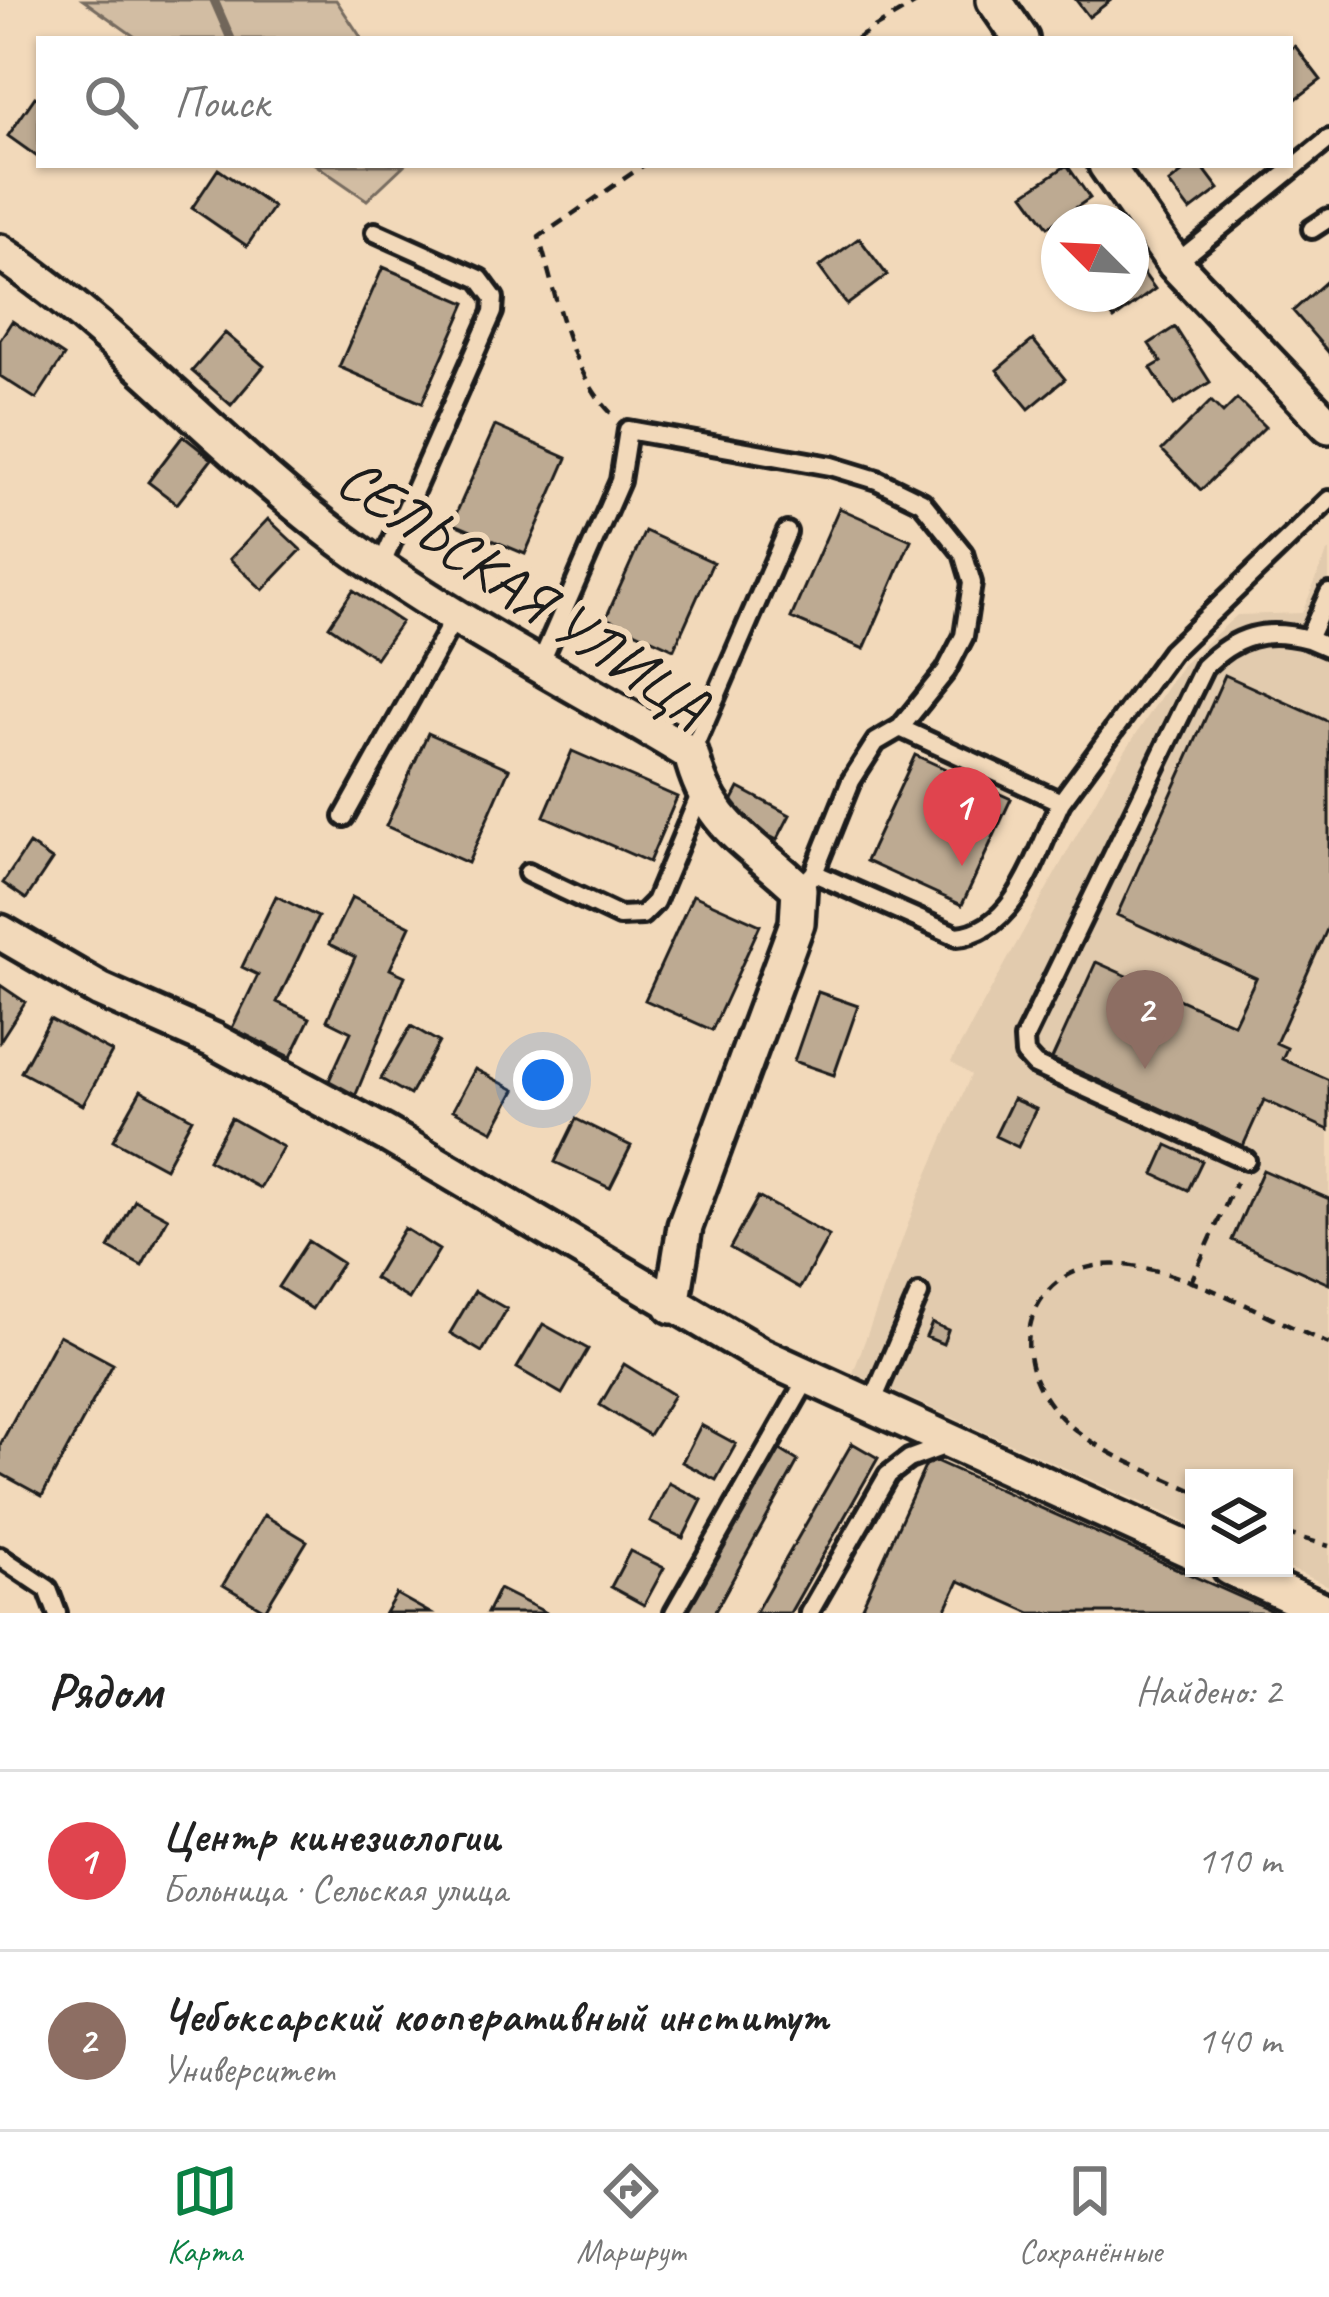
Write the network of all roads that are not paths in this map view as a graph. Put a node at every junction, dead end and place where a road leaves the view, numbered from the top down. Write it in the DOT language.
graph roads {
  1 [pos="994,0"];
  2 [pos="1019,36"];
  3 [pos="1329,139"];
  4 [pos="1108,168"];
  5 [pos="1329,218"];
  6 [pos="1312,229"];
  7 [pos="375,232"];
  8 [pos="0,252"];
  9 [pos="1175,264"];
  10 [pos="1329,426"];
  11 [pos="1329,500"];
  12 [pos="787,532"];
  13 [pos="380,568"];
  14 [pos="1329,593"];
  15 [pos="456,614"];
  16 [pos="1308,639"];
  17 [pos="1329,648"];
  18 [pos="541,662"];
  19 [pos="900,728"];
  20 [pos="691,754"];
  21 [pos="700,792"];
  22 [pos="1061,802"];
  23 [pos="344,817"];
  24 [pos="528,873"];
  25 [pos="807,881"];
  26 [pos="0,932"];
  27 [pos="1246,1160"];
  28 [pos="919,1294"];
  29 [pos="672,1306"];
  30 [pos="808,1377"];
  31 [pos="871,1405"];
  32 [pos="952,1442"];
  33 [pos="1185,1548"];
  34 [pos="0,1556"];
  35 [pos="1250,1577"];
  36 [pos="57,1613"];
  37 [pos="674,1613"];
  38 [pos="808,1613"];
  39 [pos="1329,1613"];
  1 -- 2 [label="street"];
  3 -- 9 [label="lane"];
  4 -- 9 [label="street"];
  5 -- 6 [label="lane"];
  7 -- 13 [label="lane"];
  8 -- 13 [label="street, СЕЛЬСКАЯ УЛИЦА"];
  9 -- 10 [label="street"];
  11 -- 22 [label="lane"];
  12 -- 20 [label="lane"];
  13 -- 15 [label="street, СЕЛЬСКАЯ УЛИЦА"];
  14 -- 16 [label="lane"];
  15 -- 18 [label="street, СЕЛЬСКАЯ УЛИЦА"];
  15 -- 23 [label="lane"];
  16 -- 17 [label="lane"];
  16 -- 27 [label="lane"];
  18 -- 19 [label="lane"];
  18 -- 20 [label="street, СЕЛЬСКАЯ УЛИЦА"];
  19 -- 22 [label="lane"];
  19 -- 25 [label="lane"];
  20 -- 21 [label="street, СЕЛЬСКАЯ УЛИЦА"];
  21 -- 24 [label="lane"];
  21 -- 25 [label="street, СЕЛЬСКАЯ УЛИЦА"];
  22 -- 25 [label="lane"];
  25 -- 29 [label="street"];
  26 -- 29 [label="street"];
  28 -- 31 [label="lane"];
  29 -- 30 [label="street"];
  30 -- 31 [label="street"];
  30 -- 37 [label="lane"];
  31 -- 32 [label="street"];
  32 -- 33 [label="street"];
  32 -- 38 [label="lane"];
  34 -- 36 [label="lane"];
  35 -- 39 [label="street"];
}
